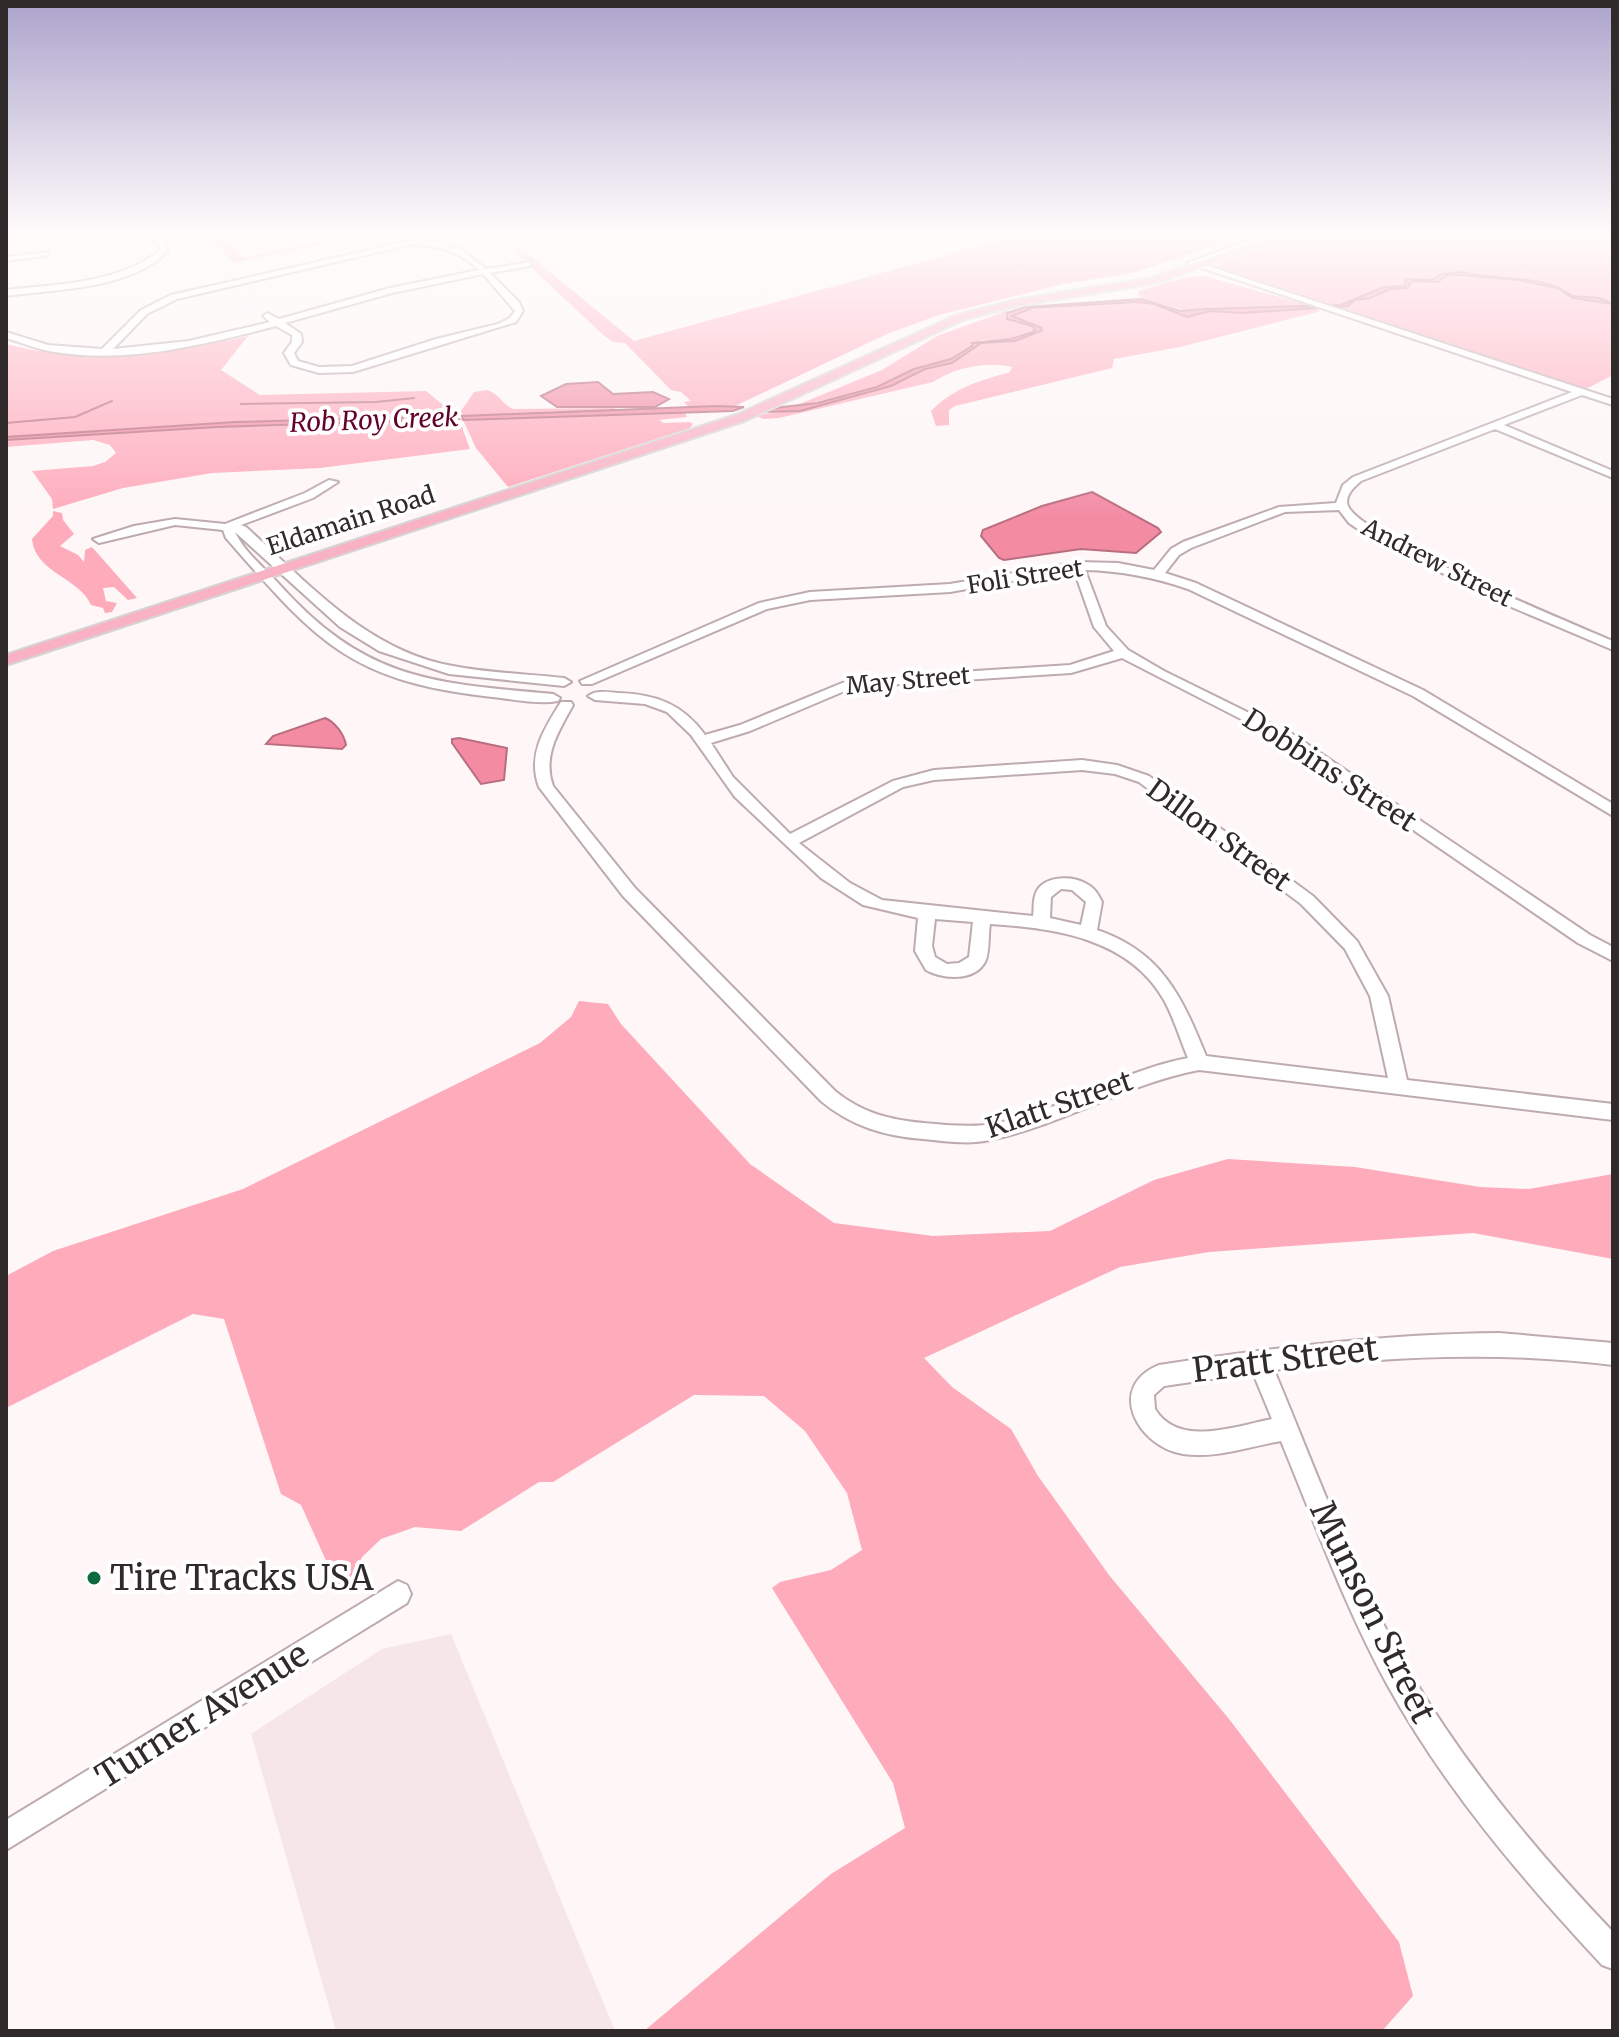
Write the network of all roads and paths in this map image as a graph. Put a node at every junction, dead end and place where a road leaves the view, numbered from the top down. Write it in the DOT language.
graph roads {
  1 [pos="127,329"];
  2 [pos="252,329"];
  3 [pos="286,329"];
  4 [pos="490,329"];
  5 [pos="921,329"];
  6 [pos="1391,329"];
  7 [pos="6,335"];
  8 [pos="106,351"];
  9 [pos="1581,392"];
  10 [pos="1613,402"];
  11 [pos="1497,426"];
  12 [pos="1613,475"];
  13 [pos="333,482"];
  14 [pos="1342,506"];
  15 [pos="228,527"];
  16 [pos="99,539"];
  17 [pos="1078,566"];
  18 [pos="287,568"];
  19 [pos="1157,574"];
  20 [pos="266,575"];
  21 [pos="1613,646"];
  22 [pos="1123,653"];
  23 [pos="6,660"];
  24 [pos="564,682"];
  25 [pos="591,688"];
  26 [pos="560,701"];
  27 [pos="701,741"];
  28 [pos="1613,811"];
  29 [pos="790,841"];
  30 [pos="927,912"];
  31 [pos="982,918"];
  32 [pos="1041,923"];
  33 [pos="1088,932"];
  34 [pos="1613,955"];
  35 [pos="1199,1063"];
  36 [pos="1399,1085"];
  37 [pos="1613,1112"];
  38 [pos="1613,1354"];
  39 [pos="1259,1361"];
  40 [pos="1287,1428"];
  41 [pos="398,1594"];
  42 [pos="6,1836"];
  43 [pos="1613,1954"];
  1 -- 8 [label="street"];
  2 -- 8 [label="street"];
  3 -- 4 [label="street"];
  5 -- 18 [label="main road, Eldamain Road"];
  6 -- 9 [label="street"];
  7 -- 8 [label="street"];
  9 -- 10 [label="street"];
  9 -- 11 [label="street, Andrew Street"];
  11 -- 12 [label="street"];
  11 -- 14 [label="street, Andrew Street"];
  13 -- 15 [label="street"];
  14 -- 19 [label="street"];
  14 -- 21 [label="street, Andrew Street"];
  15 -- 16 [label="street"];
  15 -- 18 [label="street"];
  15 -- 20 [label="street"];
  17 -- 19 [label="street, Foli Street"];
  17 -- 22 [label="street, Dobbins Street"];
  17 -- 25 [label="street, Foli Street"];
  18 -- 20 [label="main road, Eldamain Road"];
  18 -- 24 [label="street"];
  19 -- 28 [label="street, Foli Street"];
  20 -- 23 [label="main road, Eldamain Road"];
  20 -- 26 [label="street"];
  22 -- 27 [label="street, May Street"];
  22 -- 34 [label="street, Dobbins Street"];
  24 -- 25 [label="street"];
  24 -- 26 [label="street, Klatt Street"];
  25 -- 26 [label="street"];
  25 -- 27 [label="street"];
  26 -- 35 [label="street, Klatt Street"];
  27 -- 29 [label="street"];
  29 -- 30 [label="street"];
  29 -- 36 [label="street, Dillon Street"];
  30 -- 31 [label="street"];
  30 -- 31 [label="street"];
  31 -- 32 [label="street"];
  32 -- 33 [label="street"];
  32 -- 33 [label="street"];
  33 -- 35 [label="street"];
  35 -- 36 [label="street, Klatt Street"];
  36 -- 37 [label="street, Klatt Street"];
  38 -- 39 [label="street, Pratt Street"];
  39 -- 40 [label="street, Munson Street"];
  39 -- 40 [label="street, Pratt Street"];
  40 -- 43 [label="street, Munson Street"];
  41 -- 42 [label="street, Turner Avenue"];
}
